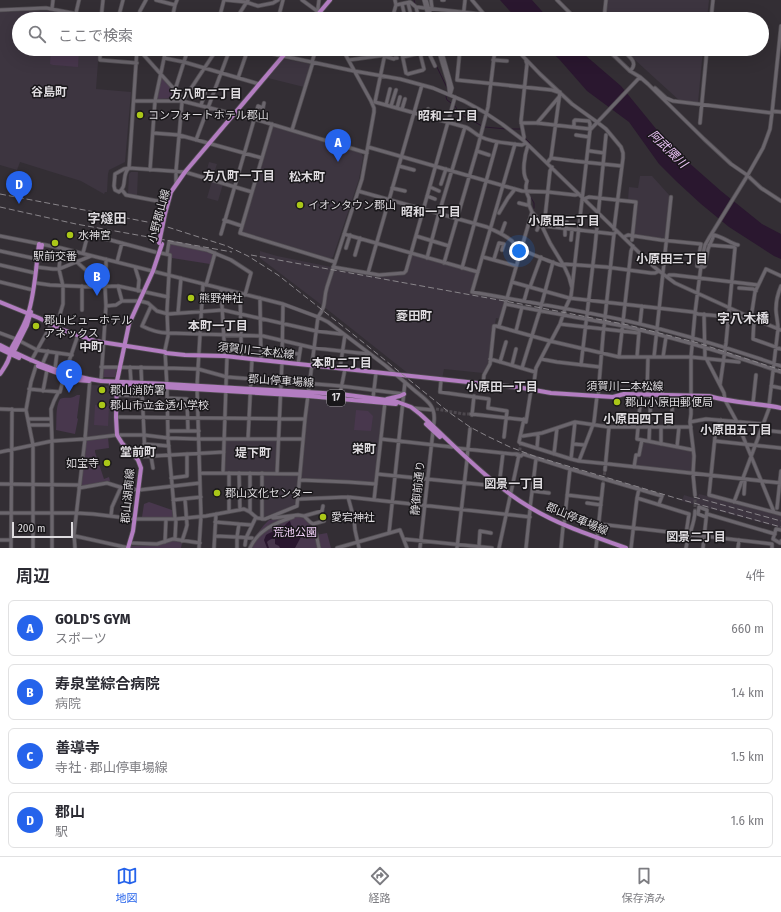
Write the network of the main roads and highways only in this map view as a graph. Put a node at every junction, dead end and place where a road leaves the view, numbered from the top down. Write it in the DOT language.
graph roads {
  1 [pos="330,0"];
  2 [pos="320,12"];
  3 [pos="283,56"];
  4 [pos="176,184"];
  5 [pos="166,215"];
  6 [pos="37,267"];
  7 [pos="0,302"];
  8 [pos="29,314"];
  9 [pos="124,345"];
  10 [pos="0,346"];
  11 [pos="0,349"];
  12 [pos="12,352"];
  13 [pos="0,374"];
  14 [pos="65,375"];
  15 [pos="90,381"];
  16 [pos="117,383"];
  17 [pos="308,394"];
  18 [pos="404,394"];
  19 [pos="385,401"];
  20 [pos="403,405"];
  21 [pos="781,408"];
  22 [pos="434,429"];
  23 [pos="597,539"];
  24 [pos="129,546"];
  25 [pos="620,548"];
  26 [pos="626,548"];
  1 -- 2 [label="main road"];
  3 -- 4 [label="main road, 小野郡山線"];
  4 -- 5 [label="main road, 小野郡山線"];
  4 -- 5 [label="main road, 小野郡山線"];
  5 -- 9 [label="main road, 小野郡山線, bridge"];
  6 -- 6 [label="main road"];
  6 -- 8 [label="main road"];
  6 -- 8 [label="main road"];
  7 -- 8 [label="main road, 須賀川二本松線"];
  8 -- 9 [label="main road, 須賀川二本松線"];
  8 -- 12 [label="main road"];
  9 -- 16 [label="main road, 小野郡山線"];
  9 -- 21 [label="main road, 須賀川二本松線"];
  10 -- 12 [label="main road"];
  11 -- 12 [label="main road"];
  12 -- 13 [label="main road"];
  12 -- 14 [label="main road, 郡山停車場線 / 17"];
  12 -- 14 [label="main road, 郡山停車場線 / 17"];
  14 -- 15 [label="main road, 郡山停車場線 / 17"];
  15 -- 16 [label="main road, 郡山停車場線 / 17"];
  15 -- 16 [label="main road, 郡山停車場線 / 17"];
  16 -- 17 [label="main road, 郡山停車場線 / 17"];
  16 -- 24 [label="main road, 郡山湖南線"];
  17 -- 19 [label="main road, 郡山停車場線 / 17"];
  17 -- 19 [label="main road, 郡山停車場線 / 17"];
  18 -- 19 [label="main road"];
  19 -- 20 [label="main road, 郡山停車場線 / 17"];
  20 -- 22 [label="main road, 郡山停車場線 / 17"];
  20 -- 22 [label="main road, 郡山停車場線 / 17"];
  22 -- 23 [label="main road, 郡山停車場線 / 17"];
  23 -- 25 [label="main road, 郡山停車場線 / 17"];
  23 -- 26 [label="main road, 郡山停車場線 / 17"];
}
